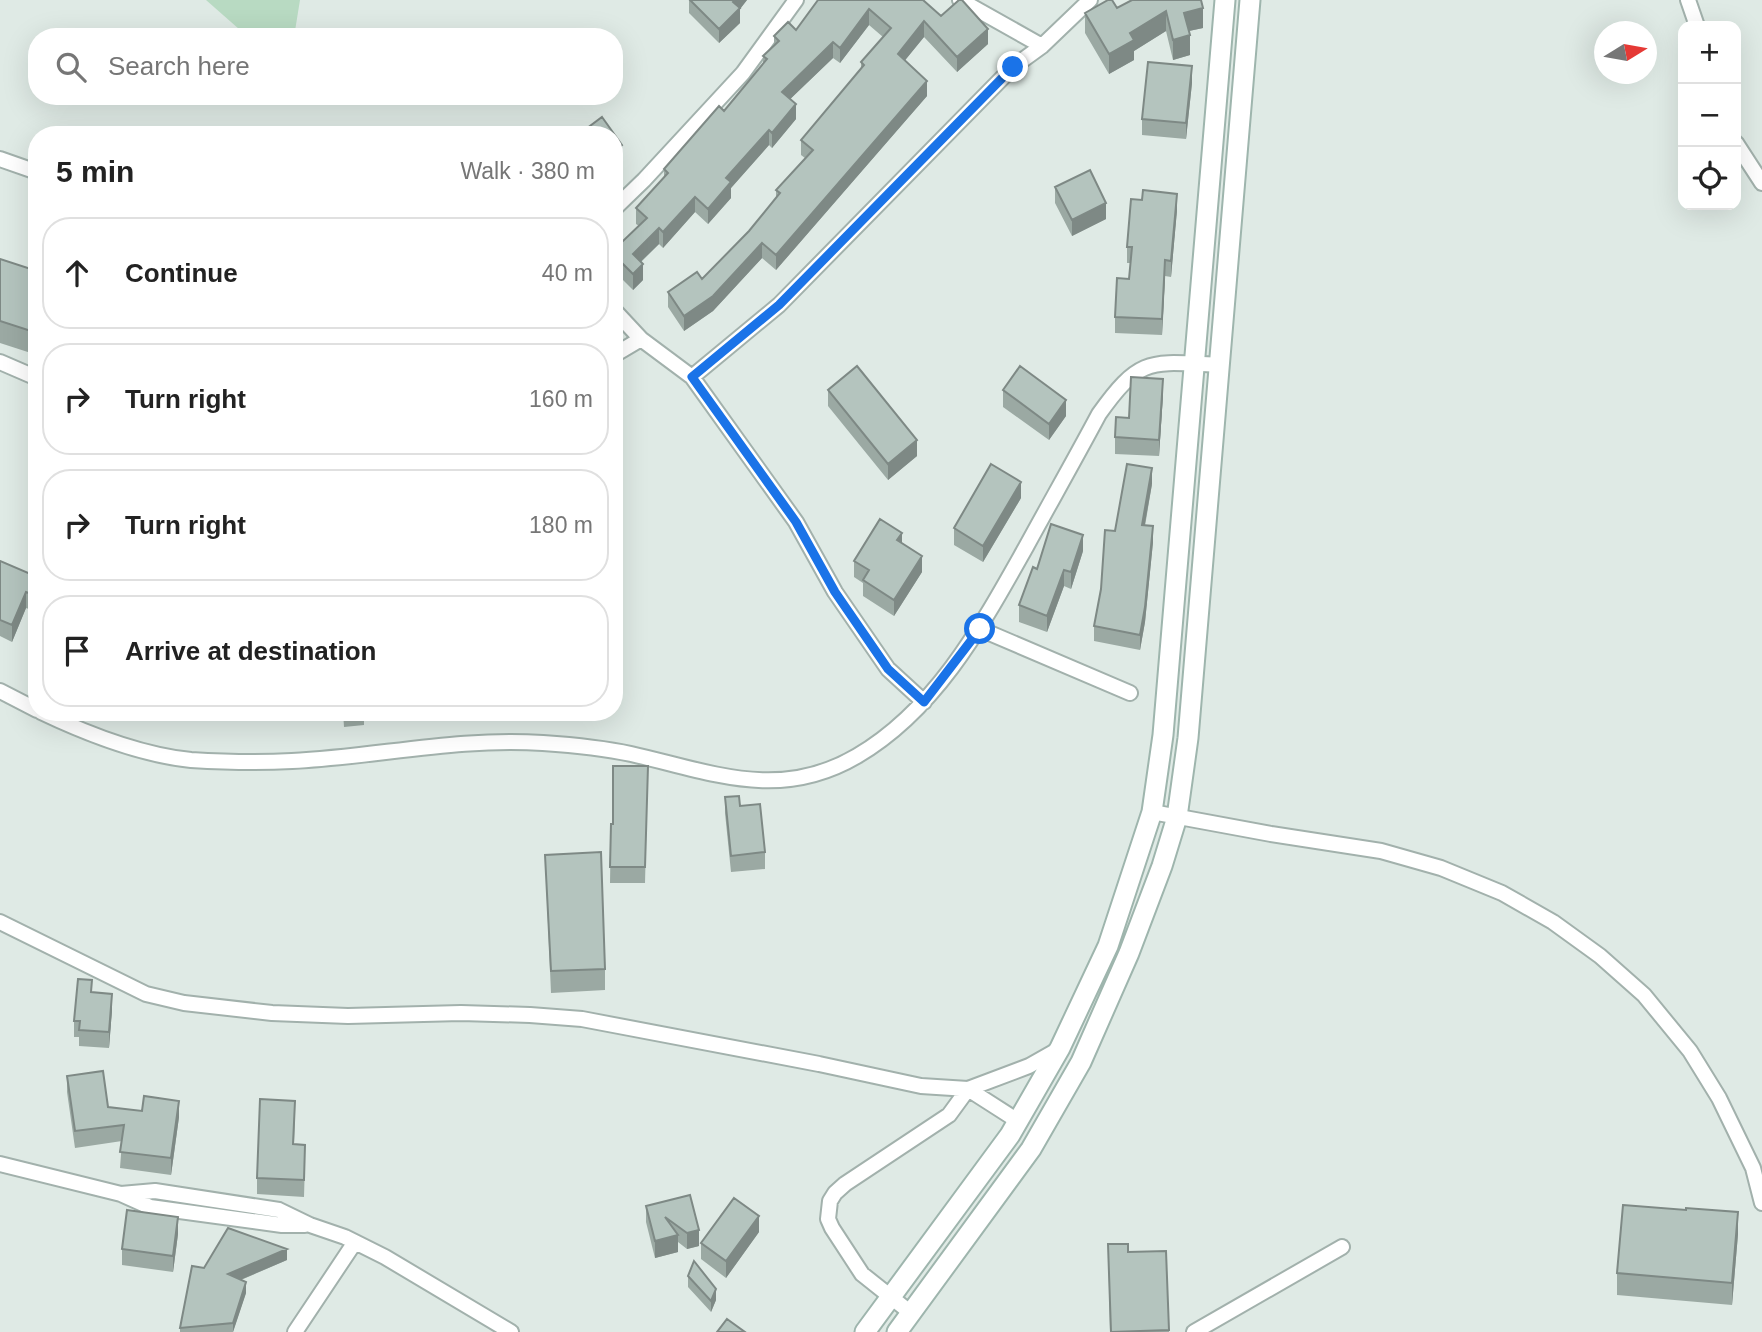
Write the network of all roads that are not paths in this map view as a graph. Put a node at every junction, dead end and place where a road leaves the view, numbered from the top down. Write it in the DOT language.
graph roads {
  1 [pos="796,0"];
  2 [pos="960,0"];
  3 [pos="1090,0"];
  4 [pos="1225,0"];
  5 [pos="1250,0"];
  6 [pos="1688,0"];
  7 [pos="1695,21"];
  8 [pos="1042,46"];
  9 [pos="1739,147"];
  10 [pos="0,159"];
  11 [pos="28,169"];
  12 [pos="1762,183"];
  13 [pos="623,201"];
  14 [pos="623,320"];
  15 [pos="641,339"];
  16 [pos="623,350"];
  17 [pos="0,362"];
  18 [pos="1195,363"];
  19 [pos="1220,365"];
  20 [pos="28,374"];
  21 [pos="692,377"];
  22 [pos="980,629"];
  23 [pos="0,691"];
  24 [pos="1130,693"];
  25 [pos="924,702"];
  26 [pos="28,705"];
  27 [pos="64,721"];
  28 [pos="1152,812"];
  29 [pos="1177,817"];
  30 [pos="0,922"];
  31 [pos="1060,1048"];
  32 [pos="968,1089"];
  33 [pos="1018,1121"];
  34 [pos="0,1164"];
  35 [pos="1758,1166"];
  36 [pos="1762,1203"];
  37 [pos="355,1242"];
  38 [pos="1342,1247"];
  39 [pos="891,1298"];
  40 [pos="911,1313"];
  41 [pos="295,1332"];
  42 [pos="511,1332"];
  43 [pos="865,1332"];
  44 [pos="897,1332"];
  45 [pos="1194,1332"];
  1 -- 13 [label="street"];
  2 -- 8 [label="street"];
  3 -- 8 [label="street"];
  4 -- 18 [label="main road"];
  5 -- 19 [label="main road"];
  6 -- 7 [label="street"];
  8 -- 21 [label="street"];
  9 -- 12 [label="street"];
  10 -- 11 [label="street"];
  14 -- 15 [label="street"];
  15 -- 16 [label="street"];
  15 -- 21 [label="street"];
  17 -- 20 [label="street"];
  18 -- 19 [label="street"];
  18 -- 22 [label="street"];
  18 -- 28 [label="main road"];
  19 -- 29 [label="main road"];
  21 -- 25 [label="street"];
  22 -- 24 [label="street"];
  22 -- 25 [label="street"];
  23 -- 26 [label="street"];
  25 -- 27 [label="street"];
  28 -- 29 [label="street"];
  28 -- 31 [label="main road"];
  29 -- 35 [label="street"];
  29 -- 40 [label="main road"];
  30 -- 32 [label="street"];
  31 -- 32 [label="street"];
  31 -- 33 [label="main road"];
  32 -- 33 [label="street"];
  32 -- 39 [label="street"];
  33 -- 39 [label="main road"];
  34 -- 37 [label="street"];
  35 -- 36 [label="street"];
  37 -- 41 [label="street"];
  37 -- 42 [label="street"];
  38 -- 45 [label="street"];
  39 -- 40 [label="street"];
  39 -- 43 [label="main road"];
  40 -- 44 [label="main road"];
}
